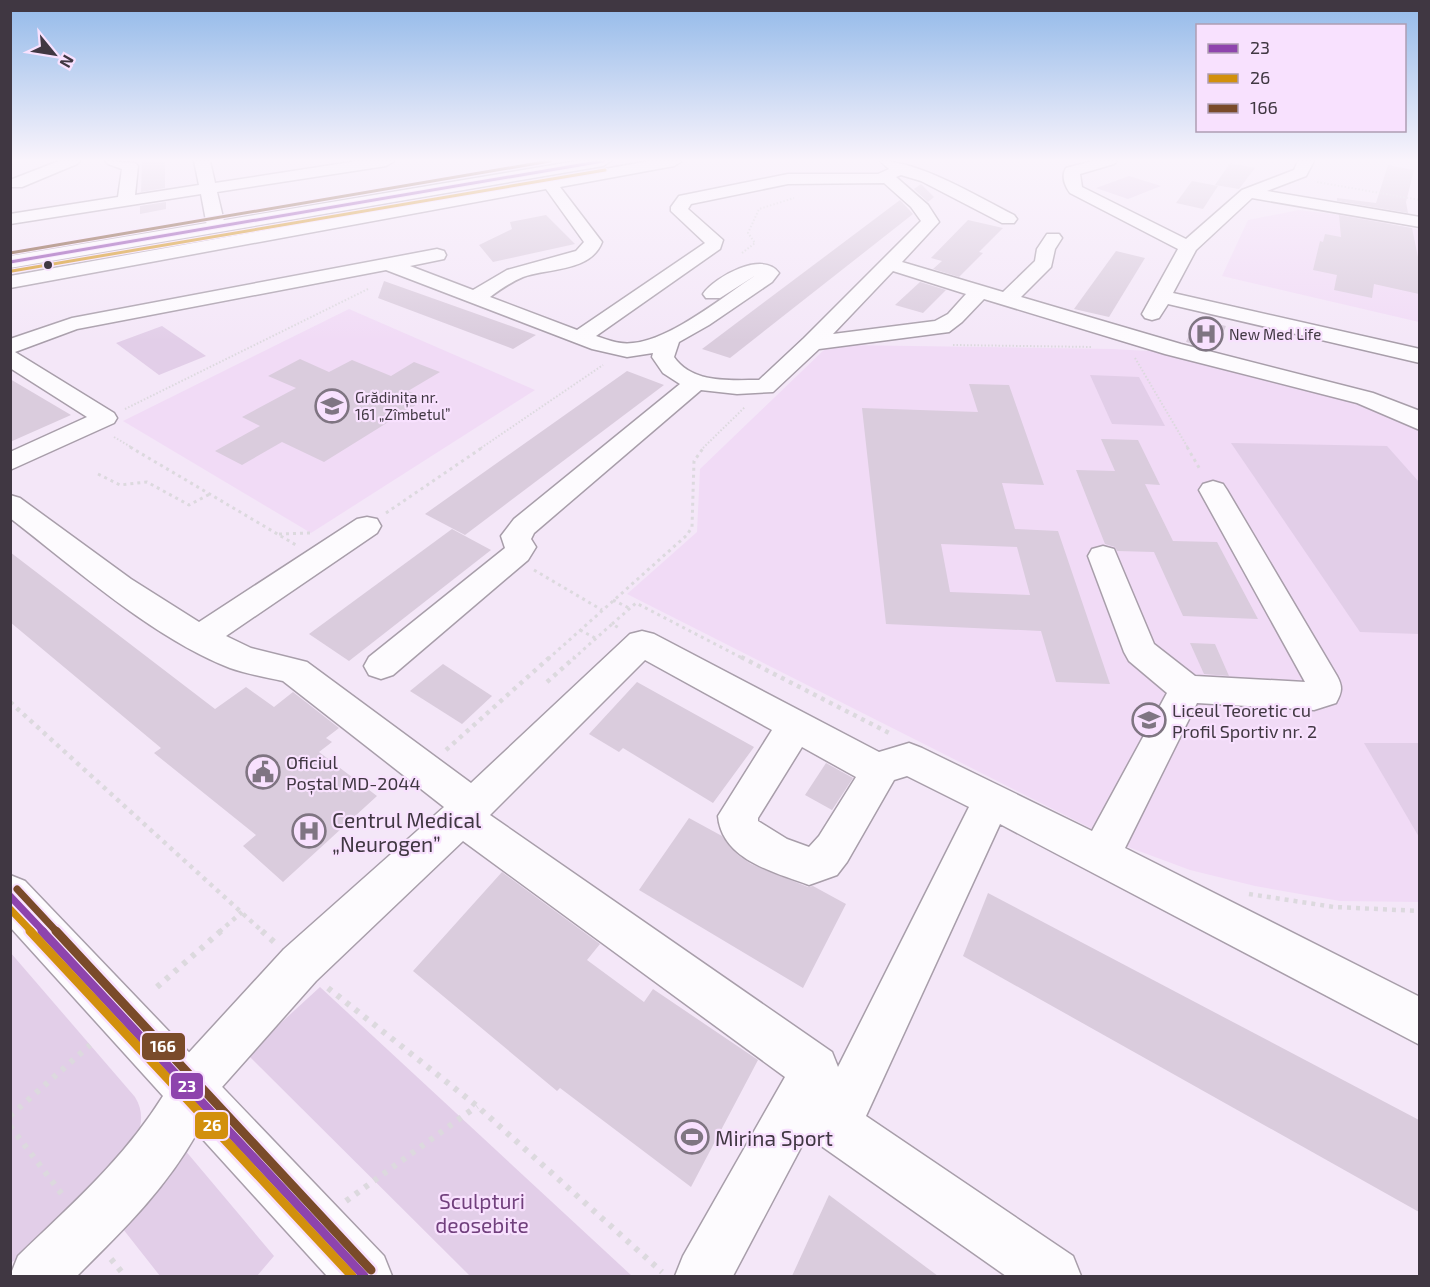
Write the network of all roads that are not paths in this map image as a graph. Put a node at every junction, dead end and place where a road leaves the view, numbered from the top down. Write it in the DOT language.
graph roads {
  1 [pos="215,221"];
  2 [pos="245,221"];
  3 [pos="350,221"];
  4 [pos="578,221"];
  5 [pos="692,221"];
  6 [pos="930,221"];
  7 [pos="1137,221"];
  8 [pos="1217,221"];
  9 [pos="216,226"];
  10 [pos="1053,238"];
  11 [pos="1188,247"];
  12 [pos="437,255"];
  13 [pos="10,262"];
  14 [pos="888,264"];
  15 [pos="396,268"];
  16 [pos="10,282"];
  17 [pos="980,291"];
  18 [pos="713,294"];
  19 [pos="1161,296"];
  20 [pos="474,298"];
  21 [pos="1007,298"];
  22 [pos="579,338"];
  23 [pos="669,339"];
  24 [pos="1149,342"];
  25 [pos="812,343"];
  26 [pos="10,347"];
  27 [pos="1419,356"];
  28 [pos="10,358"];
  29 [pos="697,382"];
  30 [pos="1419,423"];
  31 [pos="10,462"];
  32 [pos="1213,490"];
  33 [pos="10,504"];
  34 [pos="367,526"];
  35 [pos="1103,556"];
  36 [pos="201,637"];
  37 [pos="381,666"];
  38 [pos="1187,689"];
  39 [pos="797,727"];
  40 [pos="881,769"];
  41 [pos="992,800"];
  42 [pos="466,811"];
  43 [pos="1100,856"];
  44 [pos="10,895"];
  45 [pos="1419,1022"];
  46 [pos="191,1091"];
  47 [pos="818,1113"];
  48 [pos="38,1276"];
  49 [pos="364,1276"];
  50 [pos="703,1276"];
  51 [pos="1053,1276"];
  1 -- 9 [label="main road"];
  2 -- 9 [label="main road"];
  3 -- 16 [label="main road"];
  4 -- 20 [label="main road"];
  5 -- 22 [label="main road"];
  6 -- 14 [label="main road"];
  7 -- 11 [label="main road"];
  8 -- 11 [label="main road"];
  9 -- 13 [label="main road"];
  10 -- 21 [label="main road"];
  11 -- 19 [label="main road"];
  12 -- 15 [label="main road"];
  14 -- 17 [label="main road"];
  14 -- 25 [label="main road"];
  15 -- 20 [label="main road"];
  15 -- 26 [label="main road"];
  17 -- 21 [label="main road"];
  17 -- 25 [label="main road"];
  18 -- 23 [label="main road"];
  19 -- 24 [label="main road"];
  19 -- 27 [label="main road"];
  20 -- 22 [label="main road"];
  21 -- 24 [label="main road"];
  22 -- 23 [label="main road"];
  23 -- 29 [label="main road"];
  24 -- 30 [label="main road"];
  25 -- 29 [label="main road"];
  28 -- 31 [label="main road"];
  29 -- 37 [label="main road"];
  32 -- 38 [label="main road"];
  33 -- 36 [label="main road"];
  34 -- 36 [label="main road"];
  35 -- 38 [label="main road"];
  36 -- 42 [label="main road"];
  38 -- 43 [label="main road"];
  39 -- 40 [label="main road"];
  39 -- 40 [label="main road"];
  39 -- 42 [label="main road"];
  40 -- 41 [label="main road"];
  41 -- 43 [label="main road"];
  41 -- 47 [label="main road"];
  42 -- 46 [label="main road"];
  42 -- 47 [label="main road"];
  43 -- 45 [label="main road"];
  44 -- 46 [label="main road"];
  46 -- 48 [label="main road"];
  46 -- 49 [label="main road"];
  47 -- 50 [label="main road"];
  47 -- 51 [label="main road"];
}
